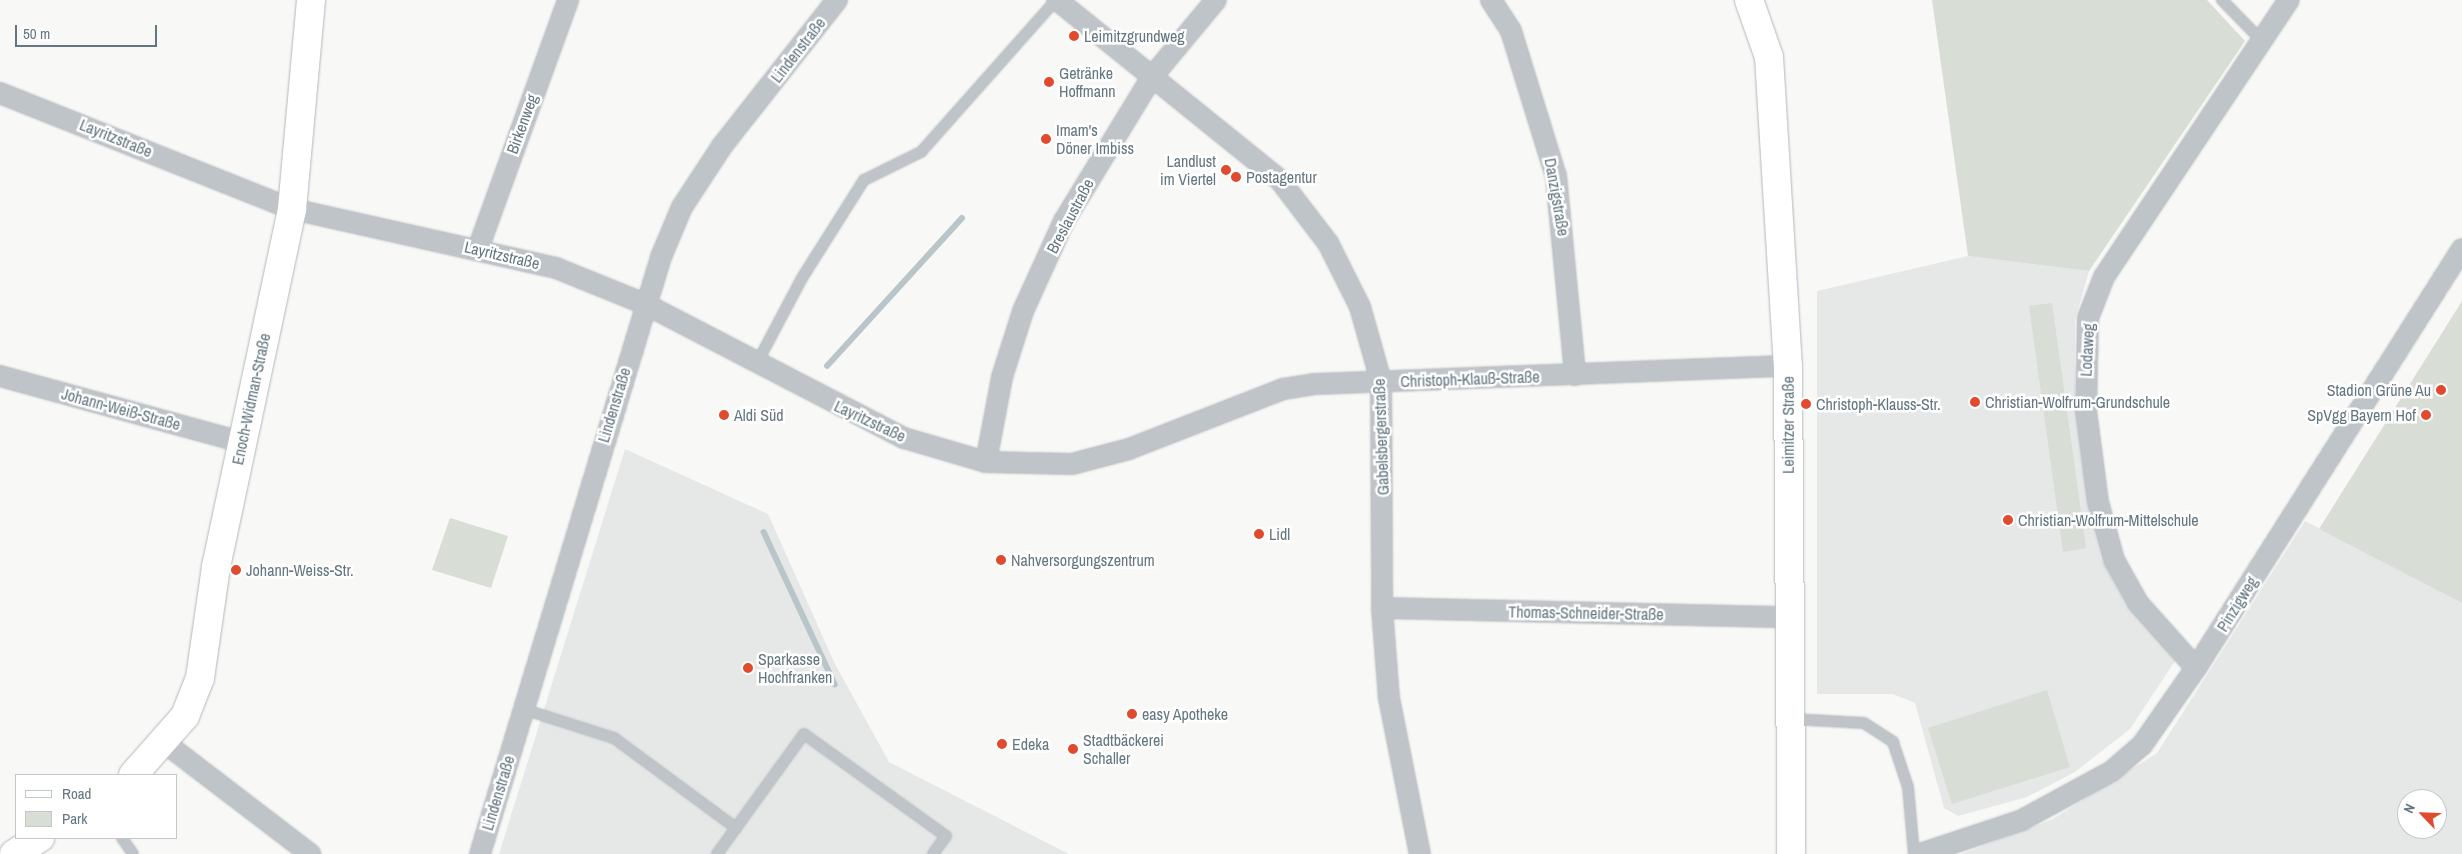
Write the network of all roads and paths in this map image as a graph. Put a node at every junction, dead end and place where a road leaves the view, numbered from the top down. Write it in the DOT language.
graph roads {
  1 [pos="311,0"];
  2 [pos="568,0"];
  3 [pos="837,0"];
  4 [pos="1216,0"];
  5 [pos="1491,0"];
  6 [pos="1749,0"];
  7 [pos="2222,0"];
  8 [pos="2289,0"];
  9 [pos="1065,2"];
  10 [pos="2263,42"];
  11 [pos="1152,77"];
  12 [pos="0,93"];
  13 [pos="292,209"];
  14 [pos="478,249"];
  15 [pos="2462,249"];
  16 [pos="645,304"];
  17 [pos="757,362"];
  18 [pos="1788,366"];
  19 [pos="1575,375"];
  20 [pos="0,376"];
  21 [pos="1381,382"];
  22 [pos="241,442"];
  23 [pos="986,462"];
  24 [pos="1382,608"];
  25 [pos="1789,617"];
  26 [pos="2196,668"];
  27 [pos="523,709"];
  28 [pos="1790,719"];
  29 [pos="165,743"];
  30 [pos="134,774"];
  31 [pos="736,828"];
  32 [pos="38,839"];
  33 [pos="123,839"];
  34 [pos="14,854"];
  35 [pos="133,854"];
  36 [pos="310,854"];
  37 [pos="480,854"];
  38 [pos="717,854"];
  39 [pos="933,854"];
  40 [pos="1420,854"];
  41 [pos="1791,854"];
  42 [pos="1914,854"];
  43 [pos="1920,854"];
  1 -- 13 [label="street, Enoch-Widman-Straße"];
  2 -- 14 [label="street, Birkenweg"];
  3 -- 16 [label="street, Lindenstraße"];
  4 -- 11 [label="street, Breslaustraße"];
  5 -- 19 [label="street, Danzigstraße"];
  6 -- 18 [label="street, Leimitzer Straße"];
  7 -- 10 [label="lane"];
  8 -- 10 [label="street, Lodaweg"];
  9 -- 11 [label="street, Gabelsbergerstraße"];
  9 -- 17 [label="lane"];
  10 -- 26 [label="street, Lodaweg"];
  11 -- 21 [label="street, Gabelsbergerstraße"];
  11 -- 23 [label="street, Breslaustraße"];
  12 -- 13 [label="street, Layritzstraße"];
  13 -- 14 [label="street, Layritzstraße"];
  13 -- 22 [label="street, Enoch-Widman-Straße"];
  14 -- 16 [label="street, Layritzstraße"];
  15 -- 26 [label="street, Pinzigweg"];
  16 -- 17 [label="street, Layritzstraße"];
  16 -- 27 [label="street, Lindenstraße"];
  17 -- 23 [label="street, Layritzstraße"];
  18 -- 19 [label="street, Christoph-Klauß-Straße"];
  18 -- 25 [label="street, Leimitzer Straße"];
  19 -- 21 [label="street, Christoph-Klauß-Straße"];
  20 -- 22 [label="street, Johann-Weiß-Straße"];
  21 -- 23 [label="street, Christoph-Klauß-Straße"];
  21 -- 24 [label="street, Gabelsbergerstraße"];
  22 -- 29 [label="street, Enoch-Widman-Straße"];
  24 -- 25 [label="street, Thomas-Schneider-Straße"];
  24 -- 40 [label="street, Gabelsbergerstraße"];
  25 -- 28 [label="street, Leimitzer Straße"];
  26 -- 43 [label="street, Pinzigweg"];
  27 -- 31 [label="lane"];
  27 -- 37 [label="street, Lindenstraße"];
  28 -- 41 [label="street, Leimitzer Straße"];
  28 -- 42 [label="lane"];
  29 -- 30 [label="street, Enoch-Widman-Straße"];
  29 -- 36 [label="street"];
  31 -- 38 [label="lane"];
  31 -- 39 [label="lane"];
  32 -- 34 [label="street"];
  33 -- 35 [label="lane"];
}
